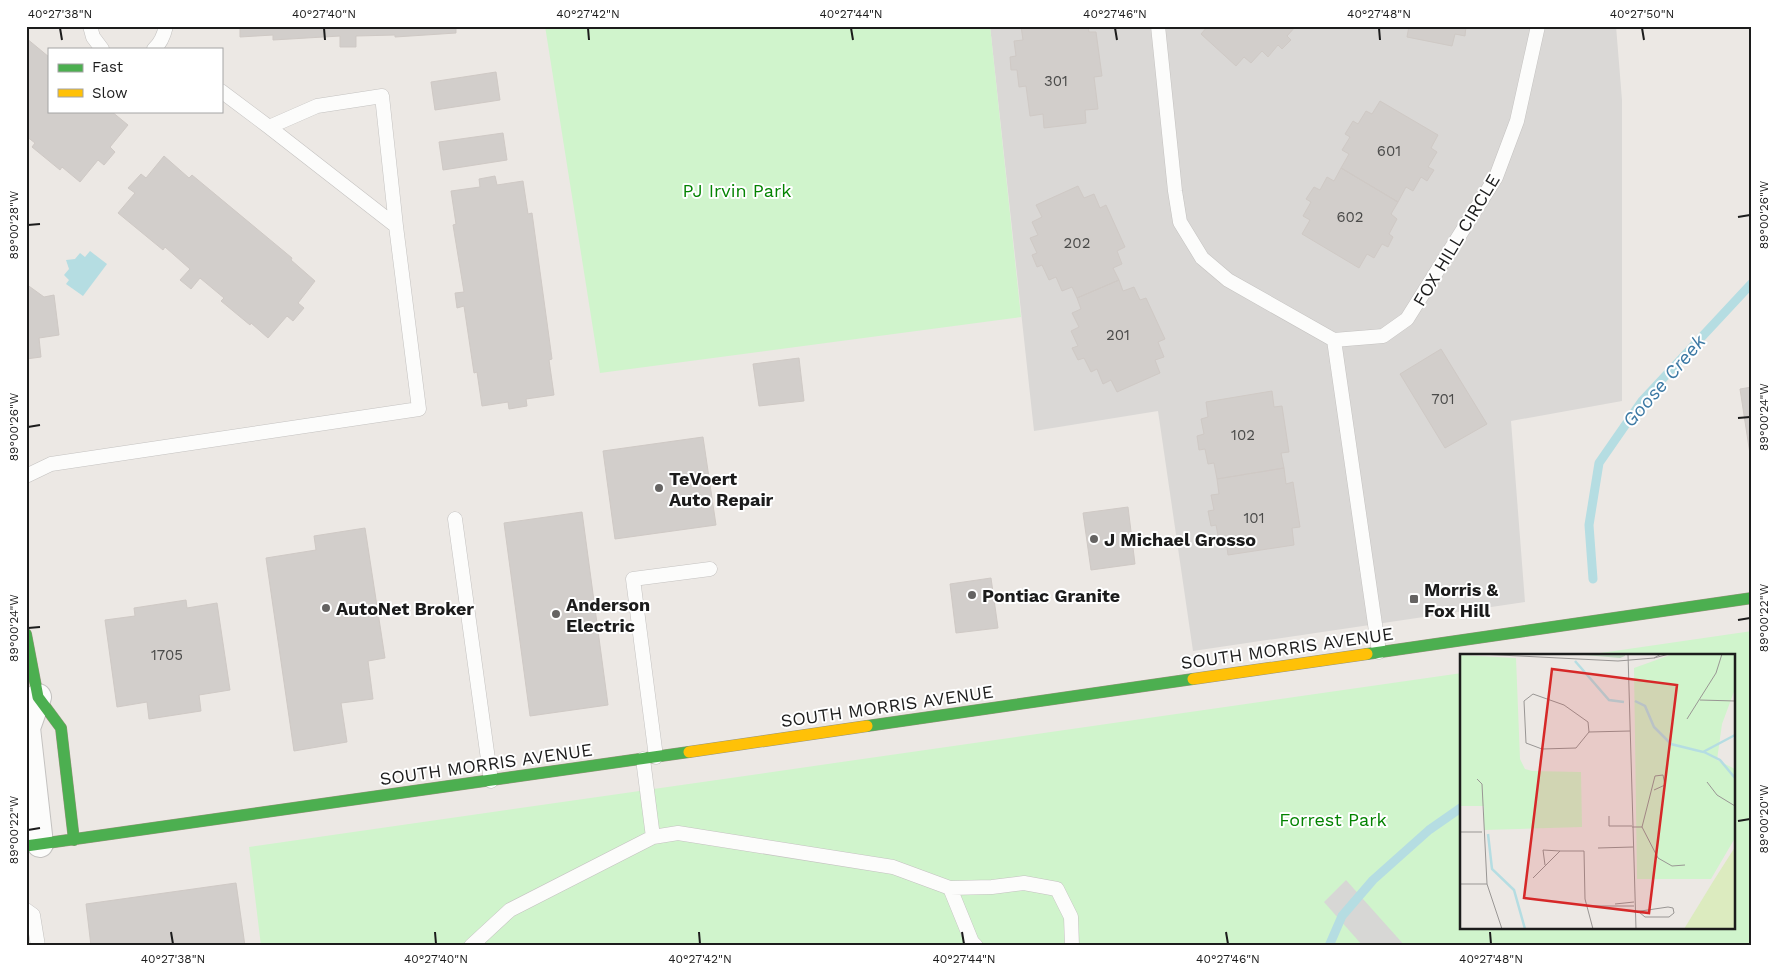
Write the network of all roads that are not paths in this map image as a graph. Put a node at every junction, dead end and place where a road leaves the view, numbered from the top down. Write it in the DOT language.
graph roads {
  1 [pos="90,26"];
  2 [pos="166,26"];
  3 [pos="1158,26"];
  4 [pos="1538,26"];
  5 [pos="159,47"];
  6 [pos="101,48"];
  7 [pos="222,92"];
  8 [pos="269,127"];
  9 [pos="396,226"];
  10 [pos="1334,340"];
  11 [pos="26,476"];
  12 [pos="455,519"];
  13 [pos="710,568"];
  14 [pos="1752,598"];
  15 [pos="26,634"];
  16 [pos="1379,652"];
  17 [pos="38,697"];
  18 [pos="649,758"];
  19 [pos="491,781"];
  20 [pos="653,837"];
  21 [pos="74,840"];
  22 [pos="33,845"];
  23 [pos="950,888"];
  24 [pos="26,910"];
  25 [pos="38,946"];
  26 [pos="471,946"];
  27 [pos="976,946"];
  28 [pos="1072,946"];
  1 -- 6 [label="lane"];
  2 -- 5 [label="lane"];
  3 -- 10 [label="lane"];
  4 -- 10 [label="lane, FOX HILL CIRCLE"];
  7 -- 8 [label="lane"];
  8 -- 9 [label="lane"];
  8 -- 9 [label="lane"];
  9 -- 11 [label="lane"];
  10 -- 16 [label="lane"];
  12 -- 19 [label="lane"];
  13 -- 18 [label="lane"];
  14 -- 16 [label="main road, SOUTH MORRIS AVENUE"];
  15 -- 17 [label="main road"];
  16 -- 18 [label="main road, SOUTH MORRIS AVENUE"];
  17 -- 21 [label="main road"];
  17 -- 22 [label="street"];
  18 -- 19 [label="main road, SOUTH MORRIS AVENUE"];
  18 -- 20 [label="lane"];
  19 -- 21 [label="main road, SOUTH MORRIS AVENUE"];
  20 -- 23 [label="lane"];
  20 -- 26 [label="lane"];
  21 -- 22 [label="main road, SOUTH MORRIS AVENUE"];
  23 -- 27 [label="lane"];
  23 -- 28 [label="lane"];
  24 -- 25 [label="lane"];
}
